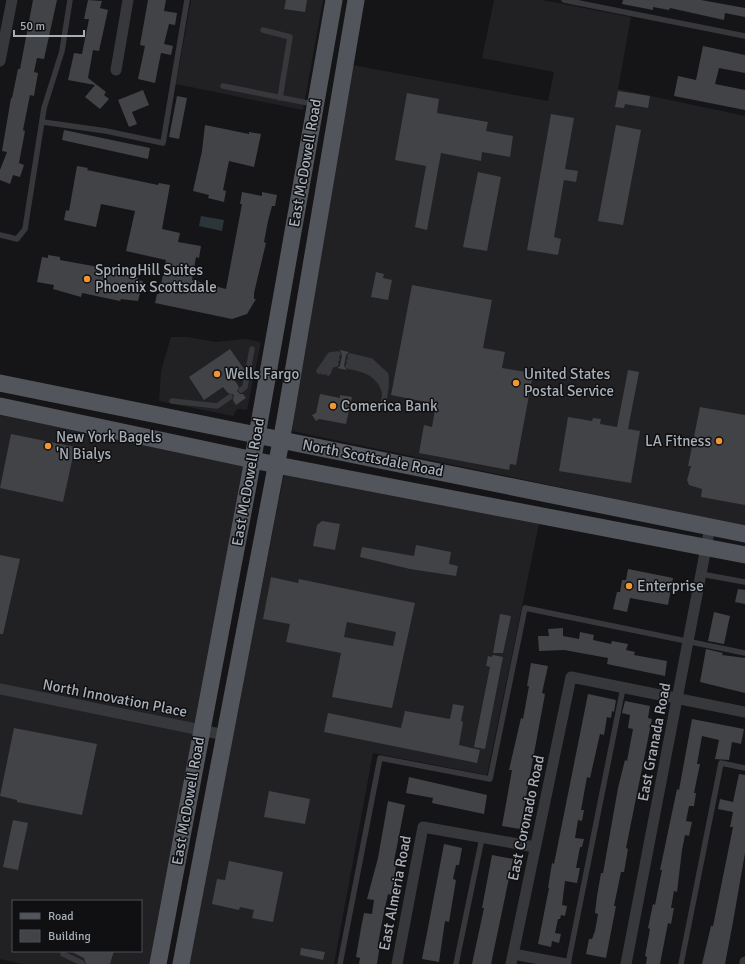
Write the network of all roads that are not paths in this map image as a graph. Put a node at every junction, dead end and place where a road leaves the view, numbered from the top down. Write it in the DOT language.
graph roads {
  1 [pos="12,0"];
  2 [pos="70,0"];
  3 [pos="128,0"];
  4 [pos="187,0"];
  5 [pos="334,0"];
  6 [pos="356,0"];
  7 [pos="564,0"];
  8 [pos="263,30"];
  9 [pos="745,36"];
  10 [pos="0,61"];
  11 [pos="116,70"];
  12 [pos="223,86"];
  13 [pos="280,98"];
  14 [pos="316,104"];
  15 [pos="43,122"];
  16 [pos="301,185"];
  17 [pos="323,189"];
  18 [pos="0,235"];
  19 [pos="252,349"];
  20 [pos="323,372"];
  21 [pos="0,383"];
  22 [pos="241,390"];
  23 [pos="385,394"];
  24 [pos="230,397"];
  25 [pos="172,401"];
  26 [pos="0,406"];
  27 [pos="383,406"];
  28 [pos="257,434"];
  29 [pos="281,439"];
  30 [pos="252,459"];
  31 [pos="276,465"];
  32 [pos="710,526"];
  33 [pos="745,534"];
  34 [pos="706,548"];
  35 [pos="745,555"];
  36 [pos="701,574"];
  37 [pos="745,582"];
  38 [pos="688,642"];
  39 [pos="745,653"];
  40 [pos="623,688"];
  41 [pos="0,689"];
  42 [pos="678,698"];
  43 [pos="745,712"];
  44 [pos="201,730"];
  45 [pos="225,735"];
  46 [pos="745,768"];
  47 [pos="482,838"];
  48 [pos="535,847"];
  49 [pos="64,952"];
  50 [pos="512,959"];
  51 [pos="82,963"];
  52 [pos="158,964"];
  53 [pos="181,964"];
  54 [pos="340,964"];
  55 [pos="397,964"];
  56 [pos="456,964"];
  57 [pos="567,964"];
  58 [pos="626,964"];
  59 [pos="681,964"];
  1 -- 10 [label="street"];
  2 -- 15 [label="lane"];
  3 -- 11 [label="street"];
  4 -- 15 [label="lane"];
  5 -- 14 [label="main road, East McDowell Road"];
  6 -- 17 [label="main road, East McDowell Road"];
  7 -- 9 [label="lane"];
  8 -- 13 [label="lane"];
  12 -- 13 [label="lane"];
  13 -- 14 [label="lane"];
  14 -- 16 [label="main road, East McDowell Road"];
  15 -- 18 [label="lane"];
  16 -- 17 [label="main road"];
  16 -- 28 [label="main road, East McDowell Road"];
  17 -- 29 [label="main road, East McDowell Road"];
  19 -- 22 [label="lane"];
  20 -- 20 [label="lane"];
  21 -- 28 [label="main road, North Scottsdale Road"];
  23 -- 23 [label="lane"];
  23 -- 27 [label="lane"];
  24 -- 25 [label="lane"];
  26 -- 30 [label="main road, North Scottsdale Road"];
  28 -- 29 [label="main road, North Scottsdale Road"];
  28 -- 30 [label="main road, East McDowell Road"];
  29 -- 31 [label="main road, East McDowell Road"];
  29 -- 32 [label="main road, North Scottsdale Road"];
  30 -- 31 [label="main road, North Scottsdale Road"];
  30 -- 44 [label="main road, East McDowell Road"];
  31 -- 34 [label="main road, North Scottsdale Road"];
  31 -- 45 [label="main road, East McDowell Road"];
  32 -- 33 [label="main road, North Scottsdale Road"];
  32 -- 34 [label="street, East Granada Road"];
  34 -- 35 [label="main road, North Scottsdale Road"];
  34 -- 36 [label="street, East Granada Road"];
  36 -- 37 [label="lane"];
  36 -- 38 [label="street, East Granada Road"];
  38 -- 39 [label="lane"];
  38 -- 42 [label="street, East Granada Road"];
  38 -- 54 [label="lane"];
  40 -- 42 [label="street"];
  40 -- 48 [label="street, East Coronado Road"];
  40 -- 57 [label="lane"];
  41 -- 44 [label="street, North Innovation Place"];
  42 -- 43 [label="street"];
  42 -- 58 [label="street, East Granada Road"];
  44 -- 45 [label="street, North Innovation Place"];
  44 -- 52 [label="main road, East McDowell Road"];
  45 -- 53 [label="main road, East McDowell Road"];
  46 -- 59 [label="lane"];
  47 -- 48 [label="street"];
  47 -- 55 [label="street, East Almeria Road"];
  47 -- 56 [label="lane"];
  48 -- 50 [label="street, East Coronado Road"];
  49 -- 51 [label="lane"];
  50 -- 57 [label="street"];
}
